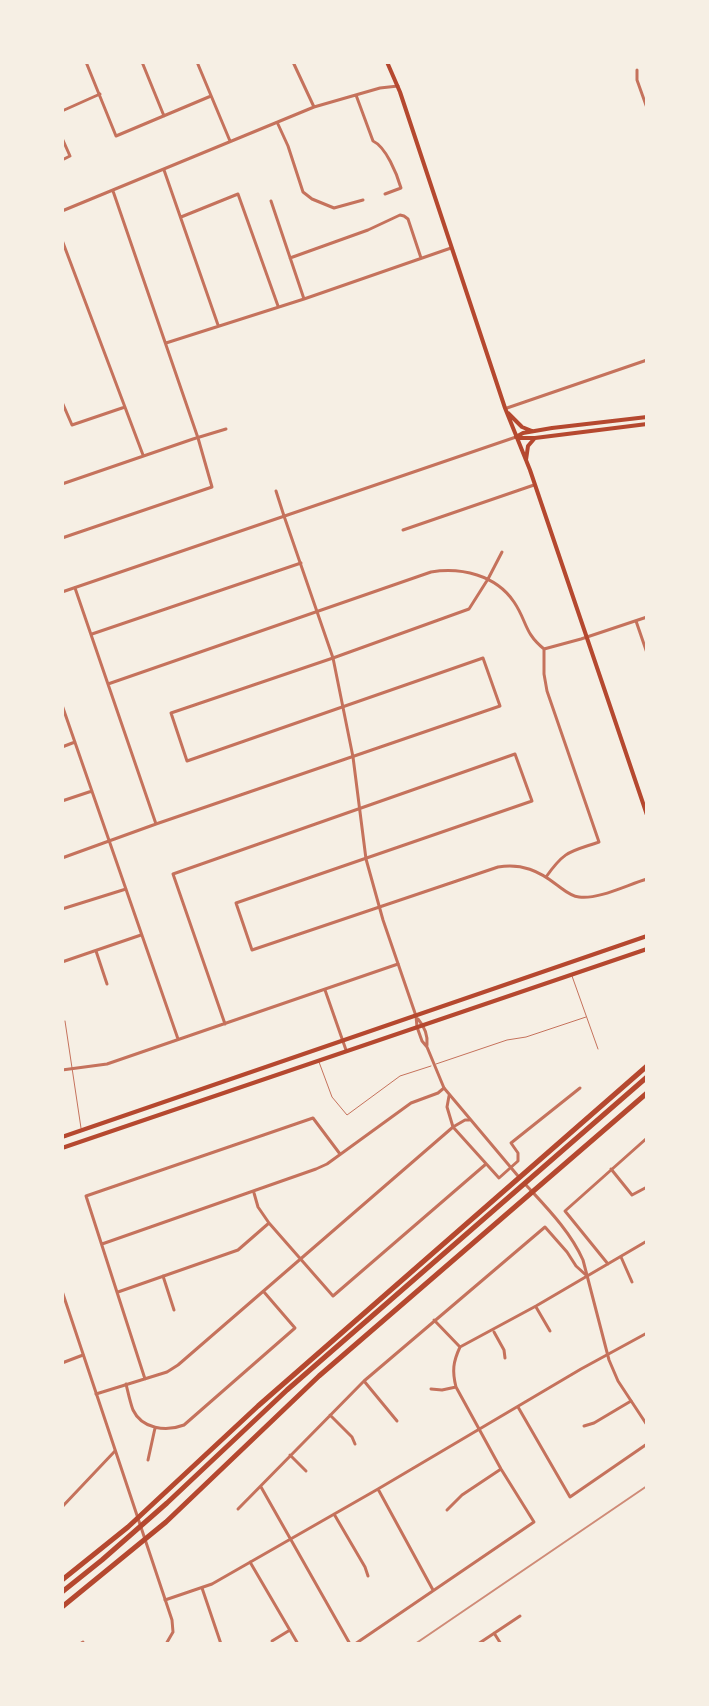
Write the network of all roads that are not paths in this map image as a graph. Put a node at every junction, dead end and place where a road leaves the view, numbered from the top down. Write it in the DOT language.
graph roads {
  1 [pos="86,62"];
  2 [pos="142,62"];
  3 [pos="197,62"];
  4 [pos="293,62"];
  5 [pos="387,62"];
  6 [pos="637,70"];
  7 [pos="398,86"];
  8 [pos="646,88"];
  9 [pos="640,89"];
  10 [pos="100,94"];
  11 [pos="356,95"];
  12 [pos="211,96"];
  13 [pos="314,107"];
  14 [pos="647,108"];
  15 [pos="62,111"];
  16 [pos="164,116"];
  17 [pos="277,122"];
  18 [pos="62,138"];
  19 [pos="230,141"];
  20 [pos="62,160"];
  21 [pos="164,170"];
  22 [pos="113,191"];
  23 [pos="385,194"];
  24 [pos="363,200"];
  25 [pos="271,201"];
  26 [pos="62,211"];
  27 [pos="181,217"];
  28 [pos="62,240"];
  29 [pos="451,248"];
  30 [pos="290,258"];
  31 [pos="421,259"];
  32 [pos="304,299"];
  33 [pos="278,306"];
  34 [pos="218,326"];
  35 [pos="165,343"];
  36 [pos="647,360"];
  37 [pos="62,402"];
  38 [pos="125,407"];
  39 [pos="506,410"];
  40 [pos="647,417"];
  41 [pos="647,424"];
  42 [pos="226,429"];
  43 [pos="535,431"];
  44 [pos="516,437"];
  45 [pos="198,438"];
  46 [pos="535,438"];
  47 [pos="143,455"];
  48 [pos="526,462"];
  49 [pos="62,484"];
  50 [pos="534,485"];
  51 [pos="276,491"];
  52 [pos="284,516"];
  53 [pos="403,530"];
  54 [pos="62,538"];
  55 [pos="502,552"];
  56 [pos="301,563"];
  57 [pos="488,579"];
  58 [pos="75,588"];
  59 [pos="62,592"];
  60 [pos="317,612"];
  61 [pos="647,617"];
  62 [pos="636,621"];
  63 [pos="91,634"];
  64 [pos="586,638"];
  65 [pos="544,649"];
  66 [pos="647,653"];
  67 [pos="333,658"];
  68 [pos="108,684"];
  69 [pos="62,705"];
  70 [pos="344,707"];
  71 [pos="75,742"];
  72 [pos="62,747"];
  73 [pos="353,757"];
  74 [pos="92,791"];
  75 [pos="62,801"];
  76 [pos="358,809"];
  77 [pos="647,815"];
  78 [pos="156,824"];
  79 [pos="109,841"];
  80 [pos="62,858"];
  81 [pos="366,859"];
  82 [pos="546,877"];
  83 [pos="647,879"];
  84 [pos="126,889"];
  85 [pos="379,906"];
  86 [pos="62,909"];
  87 [pos="141,935"];
  88 [pos="647,936"];
  89 [pos="647,949"];
  90 [pos="96,951"];
  91 [pos="62,962"];
  92 [pos="398,964"];
  93 [pos="572,975"];
  94 [pos="107,984"];
  95 [pos="325,990"];
  96 [pos="416,1016"];
  97 [pos="586,1017"];
  98 [pos="65,1021"];
  99 [pos="225,1024"];
  100 [pos="420,1026"];
  101 [pos="178,1039"];
  102 [pos="343,1042"];
  103 [pos="598,1049"];
  104 [pos="347,1052"];
  105 [pos="319,1061"];
  106 [pos="433,1065"];
  107 [pos="647,1066"];
  108 [pos="73,1068"];
  109 [pos="62,1070"];
  110 [pos="647,1077"];
  111 [pos="444,1088"];
  112 [pos="580,1088"];
  113 [pos="647,1093"];
  114 [pos="449,1096"];
  115 [pos="469,1120"];
  116 [pos="105,1123"];
  117 [pos="453,1127"];
  118 [pos="82,1130"];
  119 [pos="62,1137"];
  120 [pos="91,1137"];
  121 [pos="647,1138"];
  122 [pos="62,1148"];
  123 [pos="340,1154"];
  124 [pos="486,1164"];
  125 [pos="611,1169"];
  126 [pos="647,1187"];
  127 [pos="254,1193"];
  128 [pos="269,1223"];
  129 [pos="647,1241"];
  130 [pos="102,1244"];
  131 [pos="621,1257"];
  132 [pos="300,1258"];
  133 [pos="608,1264"];
  134 [pos="163,1276"];
  135 [pos="587,1276"];
  136 [pos="632,1282"];
  137 [pos="62,1291"];
  138 [pos="263,1291"];
  139 [pos="118,1292"];
  140 [pos="536,1306"];
  141 [pos="174,1310"];
  142 [pos="434,1320"];
  143 [pos="493,1330"];
  144 [pos="550,1331"];
  145 [pos="647,1333"];
  146 [pos="460,1347"];
  147 [pos="607,1354"];
  148 [pos="83,1355"];
  149 [pos="505,1358"];
  150 [pos="62,1363"];
  151 [pos="145,1379"];
  152 [pos="364,1381"];
  153 [pos="126,1384"];
  154 [pos="456,1387"];
  155 [pos="431,1389"];
  156 [pos="96,1394"];
  157 [pos="631,1401"];
  158 [pos="518,1407"];
  159 [pos="330,1415"];
  160 [pos="397,1421"];
  161 [pos="647,1425"];
  162 [pos="584,1426"];
  163 [pos="155,1428"];
  164 [pos="480,1428"];
  165 [pos="355,1444"];
  166 [pos="647,1444"];
  167 [pos="115,1451"];
  168 [pos="290,1455"];
  169 [pos="148,1460"];
  170 [pos="501,1469"];
  171 [pos="306,1471"];
  172 [pos="196,1475"];
  173 [pos="177,1481"];
  174 [pos="260,1486"];
  175 [pos="378,1489"];
  176 [pos="62,1507"];
  177 [pos="238,1509"];
  178 [pos="447,1510"];
  179 [pos="334,1514"];
  180 [pos="291,1538"];
  181 [pos="250,1562"];
  182 [pos="368,1576"];
  183 [pos="62,1580"];
  184 [pos="202,1588"];
  185 [pos="433,1590"];
  186 [pos="62,1592"];
  187 [pos="164,1600"];
  188 [pos="62,1607"];
  189 [pos="520,1616"];
  190 [pos="290,1630"];
  191 [pos="494,1633"];
  192 [pos="272,1641"];
  193 [pos="166,1644"];
  194 [pos="221,1644"];
  195 [pos="298,1644"];
  196 [pos="353,1644"];
  197 [pos="478,1644"];
  198 [pos="501,1644"];
  1 -- 10 [label="street"];
  2 -- 16 [label="street"];
  3 -- 12 [label="street"];
  4 -- 13 [label="street"];
  5 -- 7 [label="main road"];
  6 -- 9 [label="street"];
  7 -- 11 [label="street"];
  7 -- 29 [label="main road"];
  8 -- 9 [label="street"];
  9 -- 14 [label="street"];
  10 -- 15 [label="street"];
  10 -- 16 [label="street"];
  11 -- 13 [label="street"];
  11 -- 23 [label="street"];
  12 -- 16 [label="street"];
  12 -- 19 [label="street"];
  13 -- 17 [label="street"];
  17 -- 19 [label="street"];
  17 -- 24 [label="street"];
  18 -- 20 [label="street"];
  19 -- 21 [label="street"];
  21 -- 22 [label="street"];
  21 -- 27 [label="street"];
  22 -- 26 [label="street"];
  22 -- 35 [label="street"];
  25 -- 30 [label="street"];
  27 -- 33 [label="street"];
  27 -- 34 [label="street"];
  28 -- 38 [label="street"];
  29 -- 31 [label="street"];
  29 -- 39 [label="main road"];
  30 -- 31 [label="street"];
  30 -- 32 [label="street"];
  31 -- 32 [label="street"];
  32 -- 33 [label="street"];
  33 -- 34 [label="street"];
  34 -- 35 [label="street"];
  35 -- 45 [label="street"];
  36 -- 39 [label="street"];
  37 -- 38 [label="street"];
  38 -- 47 [label="street"];
  39 -- 43 [label="main road"];
  39 -- 44 [label="main road"];
  40 -- 43 [label="main road"];
  41 -- 46 [label="main road"];
  42 -- 45 [label="street"];
  43 -- 44 [label="main road"];
  44 -- 46 [label="main road"];
  44 -- 48 [label="main road"];
  44 -- 52 [label="street"];
  45 -- 47 [label="street"];
  45 -- 54 [label="street"];
  46 -- 48 [label="main road"];
  47 -- 49 [label="street"];
  48 -- 50 [label="main road"];
  50 -- 53 [label="street"];
  50 -- 64 [label="main road"];
  51 -- 52 [label="street"];
  52 -- 56 [label="street"];
  52 -- 58 [label="street"];
  55 -- 57 [label="street"];
  56 -- 60 [label="street"];
  56 -- 63 [label="street"];
  57 -- 60 [label="street"];
  57 -- 65 [label="street"];
  57 -- 67 [label="street"];
  58 -- 59 [label="street"];
  58 -- 63 [label="street"];
  60 -- 67 [label="street"];
  60 -- 68 [label="street"];
  61 -- 62 [label="street"];
  62 -- 64 [label="street"];
  62 -- 66 [label="street"];
  63 -- 68 [label="street"];
  64 -- 65 [label="street"];
  64 -- 77 [label="main road"];
  65 -- 82 [label="street"];
  67 -- 70 [label="street"];
  67 -- 70 [label="street"];
  68 -- 78 [label="street"];
  69 -- 71 [label="street"];
  70 -- 73 [label="street"];
  70 -- 73 [label="street"];
  71 -- 72 [label="street"];
  71 -- 74 [label="street"];
  73 -- 76 [label="street"];
  73 -- 78 [label="street"];
  74 -- 75 [label="street"];
  74 -- 79 [label="street"];
  76 -- 81 [label="street"];
  76 -- 81 [label="street"];
  76 -- 99 [label="street"];
  78 -- 79 [label="street"];
  79 -- 80 [label="street"];
  79 -- 84 [label="street"];
  81 -- 85 [label="street"];
  81 -- 85 [label="street"];
  82 -- 83 [label="street"];
  82 -- 85 [label="street"];
  84 -- 86 [label="street"];
  84 -- 87 [label="street"];
  85 -- 92 [label="street"];
  87 -- 90 [label="street"];
  87 -- 101 [label="street"];
  88 -- 96 [label="main road"];
  89 -- 93 [label="main road"];
  90 -- 91 [label="street"];
  90 -- 94 [label="street"];
  92 -- 95 [label="street"];
  92 -- 96 [label="street"];
  93 -- 97 [label="lane"];
  93 -- 100 [label="main road"];
  95 -- 99 [label="street"];
  95 -- 102 [label="street"];
  96 -- 100 [label="street"];
  96 -- 102 [label="main road"];
  97 -- 103 [label="lane"];
  97 -- 106 [label="lane"];
  98 -- 108 [label="lane"];
  99 -- 101 [label="street"];
  100 -- 104 [label="main road"];
  100 -- 106 [label="street"];
  101 -- 108 [label="street"];
  102 -- 104 [label="street"];
  102 -- 116 [label="main road"];
  104 -- 105 [label="main road"];
  105 -- 106 [label="lane"];
  105 -- 120 [label="main road"];
  106 -- 111 [label="street"];
  107 -- 173 [label="highway"];
  108 -- 109 [label="street"];
  108 -- 118 [label="lane"];
  110 -- 172 [label="highway"];
  111 -- 114 [label="street"];
  111 -- 123 [label="street"];
  112 -- 124 [label="street"];
  113 -- 188 [label="highway"];
  114 -- 115 [label="street"];
  114 -- 117 [label="street"];
  115 -- 117 [label="street"];
  115 -- 135 [label="street"];
  116 -- 118 [label="main road"];
  116 -- 120 [label="main road"];
  117 -- 124 [label="street"];
  117 -- 132 [label="street"];
  118 -- 119 [label="main road"];
  120 -- 122 [label="main road"];
  121 -- 125 [label="street"];
  123 -- 127 [label="street"];
  123 -- 130 [label="street"];
  124 -- 132 [label="street"];
  125 -- 126 [label="street"];
  125 -- 133 [label="street"];
  127 -- 128 [label="street"];
  127 -- 130 [label="street"];
  128 -- 132 [label="street"];
  128 -- 134 [label="street"];
  129 -- 131 [label="street"];
  130 -- 139 [label="street"];
  131 -- 133 [label="street"];
  131 -- 136 [label="street"];
  132 -- 138 [label="street"];
  133 -- 135 [label="street"];
  134 -- 139 [label="street"];
  134 -- 141 [label="street"];
  135 -- 140 [label="street"];
  135 -- 142 [label="street"];
  135 -- 147 [label="street"];
  137 -- 148 [label="street"];
  138 -- 151 [label="street"];
  138 -- 163 [label="street"];
  139 -- 151 [label="street"];
  140 -- 143 [label="street"];
  140 -- 144 [label="street"];
  142 -- 146 [label="street"];
  142 -- 152 [label="street"];
  143 -- 146 [label="street"];
  143 -- 149 [label="street"];
  145 -- 147 [label="street"];
  146 -- 154 [label="street"];
  147 -- 157 [label="street"];
  147 -- 158 [label="street"];
  148 -- 150 [label="street"];
  148 -- 156 [label="street"];
  151 -- 153 [label="street"];
  152 -- 159 [label="street"];
  152 -- 160 [label="street"];
  153 -- 156 [label="street"];
  153 -- 163 [label="street"];
  154 -- 155 [label="street"];
  154 -- 164 [label="street"];
  156 -- 167 [label="street"];
  157 -- 161 [label="street"];
  157 -- 162 [label="street"];
  158 -- 164 [label="street"];
  158 -- 166 [label="street"];
  159 -- 165 [label="street"];
  159 -- 168 [label="street"];
  163 -- 169 [label="street"];
  164 -- 170 [label="street"];
  164 -- 175 [label="street"];
  167 -- 176 [label="street"];
  167 -- 187 [label="street"];
  168 -- 171 [label="street"];
  168 -- 174 [label="street"];
  170 -- 178 [label="street"];
  170 -- 185 [label="street"];
  172 -- 173 [label="highway"];
  172 -- 186 [label="highway"];
  173 -- 183 [label="highway"];
  174 -- 177 [label="street"];
  174 -- 180 [label="street"];
  175 -- 179 [label="street"];
  175 -- 185 [label="street"];
  179 -- 180 [label="street"];
  179 -- 182 [label="street"];
  180 -- 181 [label="street"];
  180 -- 196 [label="street"];
  181 -- 184 [label="street"];
  181 -- 190 [label="street"];
  184 -- 187 [label="street"];
  184 -- 194 [label="street"];
  185 -- 196 [label="street"];
  187 -- 193 [label="street"];
  189 -- 191 [label="street"];
  190 -- 192 [label="street"];
  190 -- 195 [label="street"];
  191 -- 197 [label="street"];
  191 -- 198 [label="street"];
}
